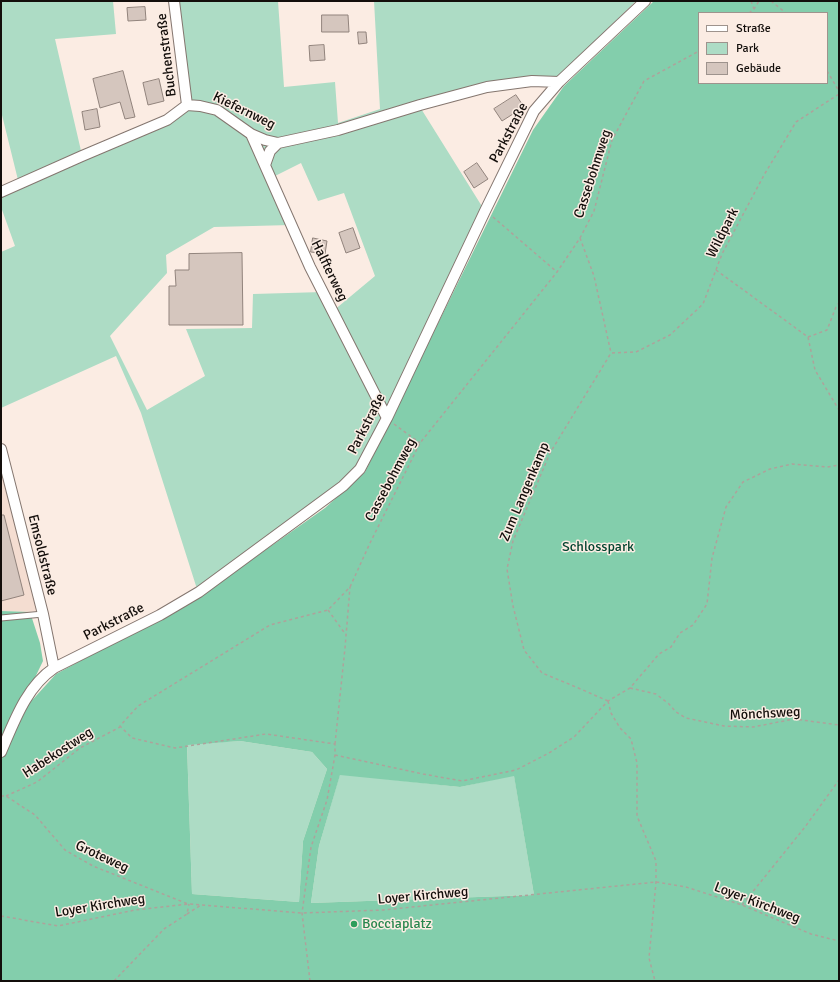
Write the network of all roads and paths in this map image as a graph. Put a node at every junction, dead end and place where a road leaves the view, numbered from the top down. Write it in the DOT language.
graph roads {
  1 [pos="174,1"];
  2 [pos="645,1"];
  3 [pos="751,1"];
  4 [pos="759,1"];
  5 [pos="771,1"];
  6 [pos="754,9"];
  7 [pos="750,12"];
  8 [pos="785,12"];
  9 [pos="698,52"];
  10 [pos="828,73"];
  11 [pos="558,82"];
  12 [pos="839,91"];
  13 [pos="839,94"];
  14 [pos="187,105"];
  15 [pos="251,134"];
  16 [pos="278,142"];
  17 [pos="265,165"];
  18 [pos="1,192"];
  19 [pos="485,211"];
  20 [pos="580,238"];
  21 [pos="716,270"];
  22 [pos="557,272"];
  23 [pos="839,303"];
  24 [pos="808,337"];
  25 [pos="611,353"];
  26 [pos="839,410"];
  27 [pos="387,418"];
  28 [pos="420,443"];
  29 [pos="1,449"];
  30 [pos="839,465"];
  31 [pos="350,587"];
  32 [pos="328,610"];
  33 [pos="43,614"];
  34 [pos="1,618"];
  35 [pos="346,635"];
  36 [pos="54,668"];
  37 [pos="630,688"];
  38 [pos="608,701"];
  39 [pos="839,725"];
  40 [pos="120,726"];
  41 [pos="335,744"];
  42 [pos="1,752"];
  43 [pos="335,755"];
  44 [pos="839,780"];
  45 [pos="1,796"];
  46 [pos="6,796"];
  47 [pos="656,882"];
  48 [pos="189,904"];
  49 [pos="202,905"];
  50 [pos="742,905"];
  51 [pos="302,913"];
  52 [pos="187,914"];
  53 [pos="1,916"];
  54 [pos="839,941"];
  55 [pos="114,981"];
  56 [pos="310,981"];
  57 [pos="655,981"];
  1 -- 14 [label="street, Buchenstraße"];
  2 -- 11 [label="street, Parkstraße"];
  3 -- 6 [label="path"];
  4 -- 6 [label="path"];
  5 -- 8 [label="path"];
  6 -- 7 [label="path"];
  9 -- 20 [label="path, Cassebohmweg"];
  10 -- 12 [label="path"];
  11 -- 16 [label="street, Kiefernweg"];
  11 -- 19 [label="street, Parkstraße"];
  13 -- 21 [label="path, Wildpark"];
  14 -- 15 [label="street, Kiefernweg"];
  14 -- 18 [label="street"];
  15 -- 16 [label="street, Kiefernweg"];
  15 -- 17 [label="street, Halfterweg"];
  16 -- 17 [label="street"];
  17 -- 27 [label="street, Halfterweg"];
  19 -- 22 [label="path"];
  19 -- 27 [label="street, Parkstraße"];
  20 -- 22 [label="path, Cassebohmweg"];
  20 -- 25 [label="path"];
  21 -- 24 [label="path, Wildpark"];
  21 -- 25 [label="path"];
  22 -- 28 [label="path, Cassebohmweg"];
  23 -- 24 [label="path"];
  24 -- 26 [label="path"];
  25 -- 38 [label="path, Zum Langenkamp"];
  27 -- 28 [label="path"];
  27 -- 36 [label="street, Parkstraße"];
  28 -- 31 [label="path, Cassebohmweg"];
  29 -- 33 [label="street, Emsoldstraße"];
  30 -- 37 [label="path"];
  31 -- 32 [label="path, Cassebohmweg"];
  31 -- 35 [label="path"];
  32 -- 35 [label="path"];
  32 -- 40 [label="path"];
  33 -- 34 [label="lane"];
  33 -- 36 [label="street, Emsoldstraße"];
  35 -- 41 [label="path"];
  36 -- 42 [label="street, Parkstraße"];
  37 -- 38 [label="path"];
  37 -- 39 [label="path, Mönchsweg"];
  38 -- 43 [label="path"];
  38 -- 47 [label="path"];
  40 -- 41 [label="path"];
  40 -- 46 [label="path, Habekostweg"];
  41 -- 43 [label="path"];
  43 -- 51 [label="path"];
  44 -- 50 [label="path"];
  45 -- 46 [label="path"];
  46 -- 48 [label="path, Groteweg"];
  47 -- 50 [label="path, Loyer Kirchweg"];
  47 -- 51 [label="path, Loyer Kirchweg"];
  47 -- 57 [label="path"];
  48 -- 49 [label="path, Loyer Kirchweg"];
  48 -- 52 [label="path"];
  48 -- 53 [label="path, Loyer Kirchweg"];
  49 -- 51 [label="path, Loyer Kirchweg"];
  49 -- 52 [label="path"];
  50 -- 54 [label="path, Loyer Kirchweg"];
  51 -- 56 [label="path"];
  52 -- 55 [label="path"];
}
